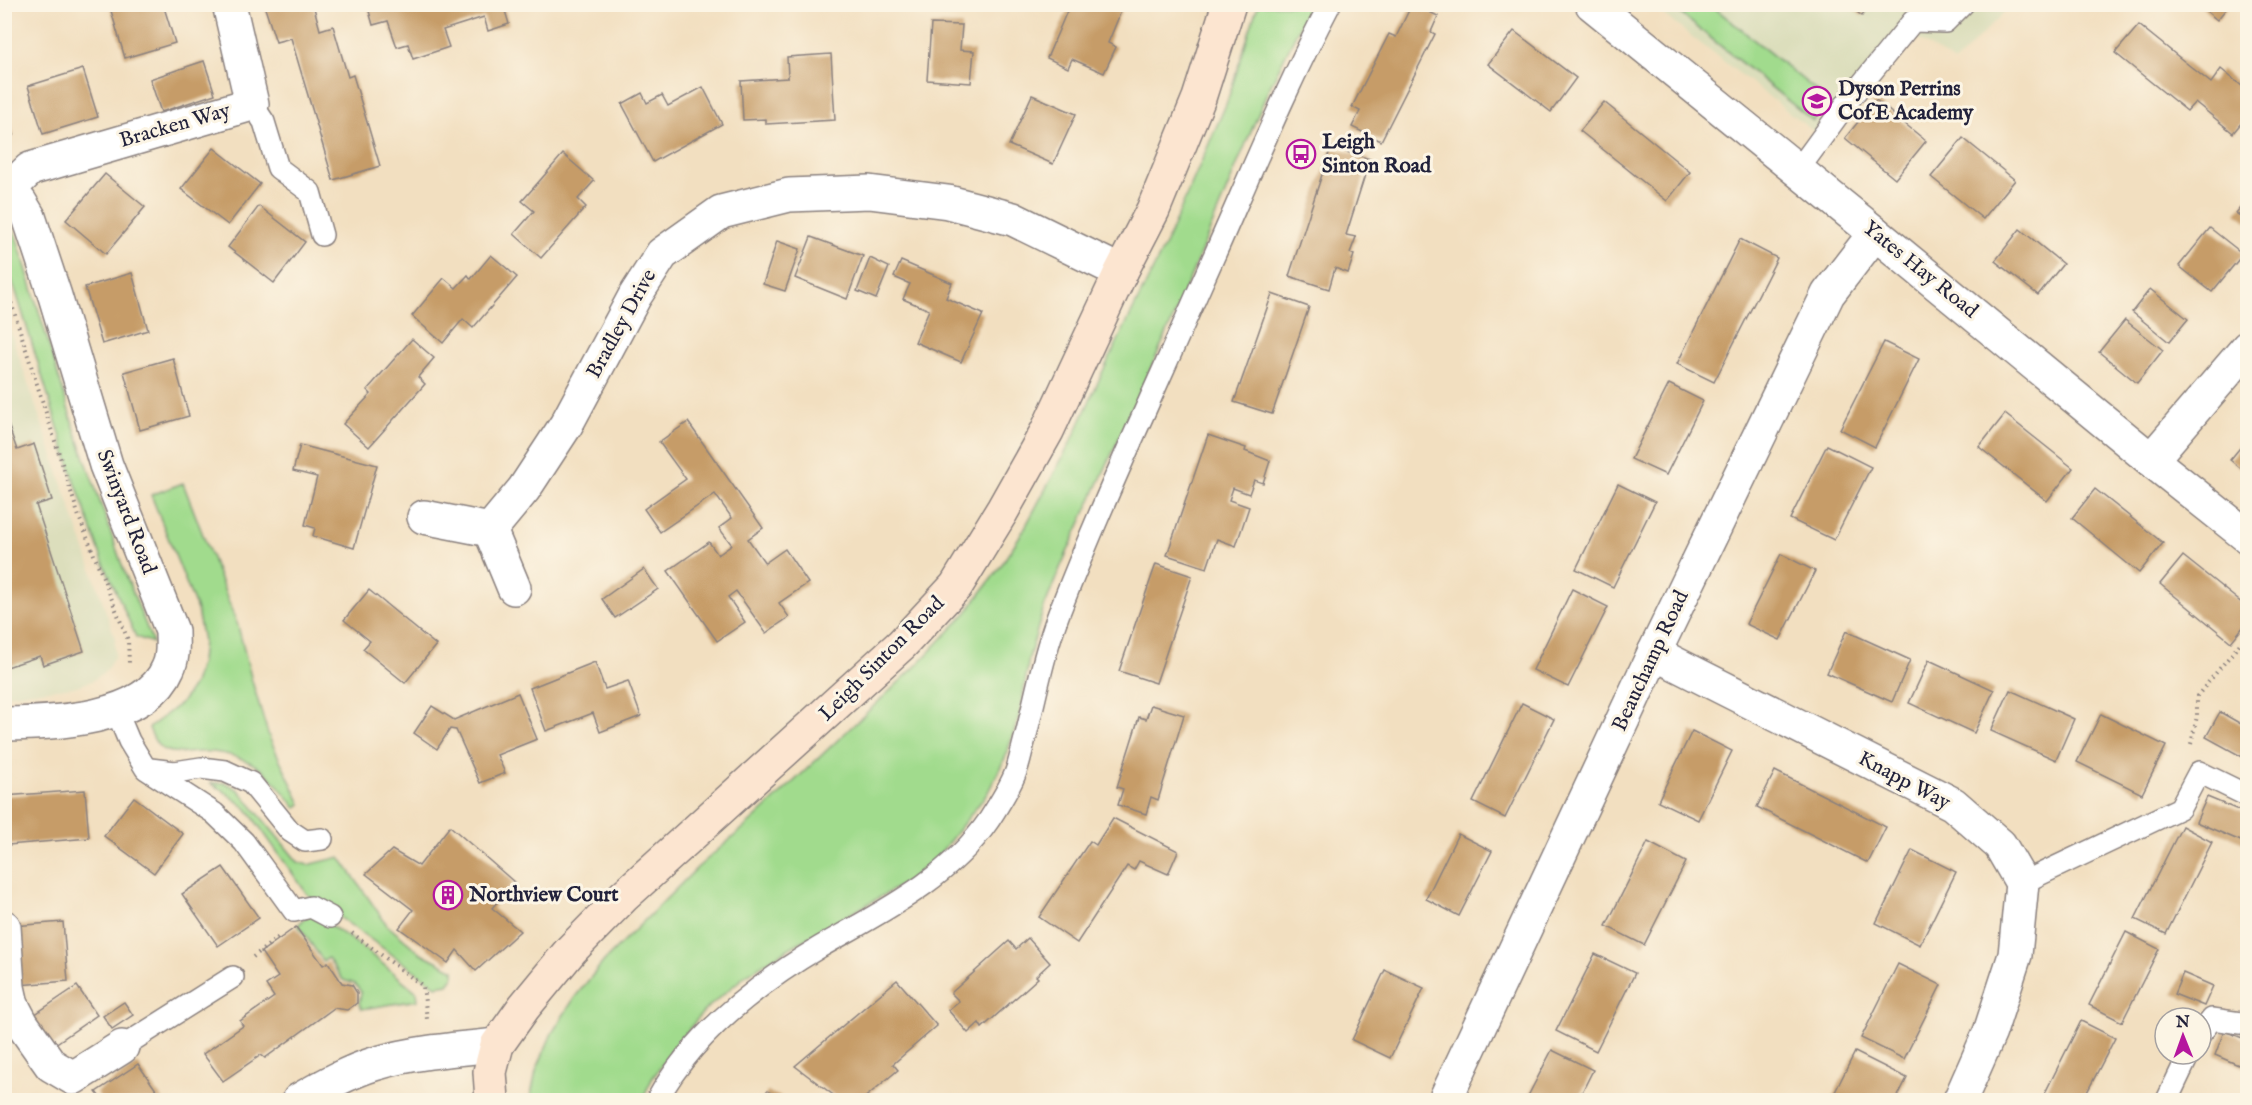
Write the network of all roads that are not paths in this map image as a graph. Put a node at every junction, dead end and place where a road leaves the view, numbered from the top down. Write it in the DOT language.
graph roads {
  1 [pos="229,4"];
  2 [pos="1229,4"];
  3 [pos="1330,4"];
  4 [pos="1592,4"];
  5 [pos="1963,4"];
  6 [pos="252,104"];
  7 [pos="1798,170"];
  8 [pos="6,191"];
  9 [pos="1875,232"];
  10 [pos="322,235"];
  11 [pos="1121,272"];
  12 [pos="2247,347"];
  13 [pos="2151,460"];
  14 [pos="424,517"];
  15 [pos="490,530"];
  16 [pos="2247,537"];
  17 [pos="514,588"];
  18 [pos="1654,653"];
  19 [pos="116,710"];
  20 [pos="4,724"];
  21 [pos="147,769"];
  22 [pos="2247,796"];
  23 [pos="322,839"];
  24 [pos="2022,883"];
  25 [pos="330,916"];
  26 [pos="4,927"];
  27 [pos="233,977"];
  28 [pos="2213,1019"];
  29 [pos="2247,1024"];
  30 [pos="497,1045"];
  31 [pos="122,1047"];
  32 [pos="2183,1066"];
  33 [pos="80,1089"];
  34 [pos="299,1101"];
  35 [pos="492,1101"];
  36 [pos="657,1101"];
  37 [pos="1445,1101"];
  38 [pos="1960,1101"];
  39 [pos="2167,1101"];
  1 -- 6 [label="street, Bracken Way"];
  2 -- 11 [label="main road, Leigh Sinton Road"];
  3 -- 36 [label="lane"];
  4 -- 7 [label="street, Yates Hay Road"];
  5 -- 7 [label="lane"];
  6 -- 8 [label="street, Bracken Way"];
  6 -- 10 [label="lane"];
  7 -- 9 [label="street, Yates Hay Road"];
  8 -- 19 [label="street, Swinyard Road"];
  9 -- 13 [label="street, Yates Hay Road"];
  9 -- 18 [label="street, Beauchamp Road"];
  11 -- 15 [label="street, Bradley Drive"];
  11 -- 30 [label="main road, Leigh Sinton Road"];
  12 -- 13 [label="street"];
  13 -- 16 [label="street, Yates Hay Road"];
  14 -- 15 [label="street"];
  15 -- 17 [label="street"];
  18 -- 24 [label="street, Knapp Way"];
  18 -- 37 [label="street, Beauchamp Road"];
  19 -- 20 [label="street, Swinyard Road"];
  19 -- 21 [label="lane"];
  21 -- 23 [label="lane"];
  21 -- 25 [label="lane"];
  22 -- 24 [label="lane"];
  24 -- 38 [label="street"];
  26 -- 33 [label="street"];
  27 -- 31 [label="lane"];
  28 -- 29 [label="lane"];
  30 -- 34 [label="street"];
  30 -- 35 [label="main road, Leigh Sinton Road"];
  31 -- 33 [label="street"];
  32 -- 39 [label="lane"];
}
